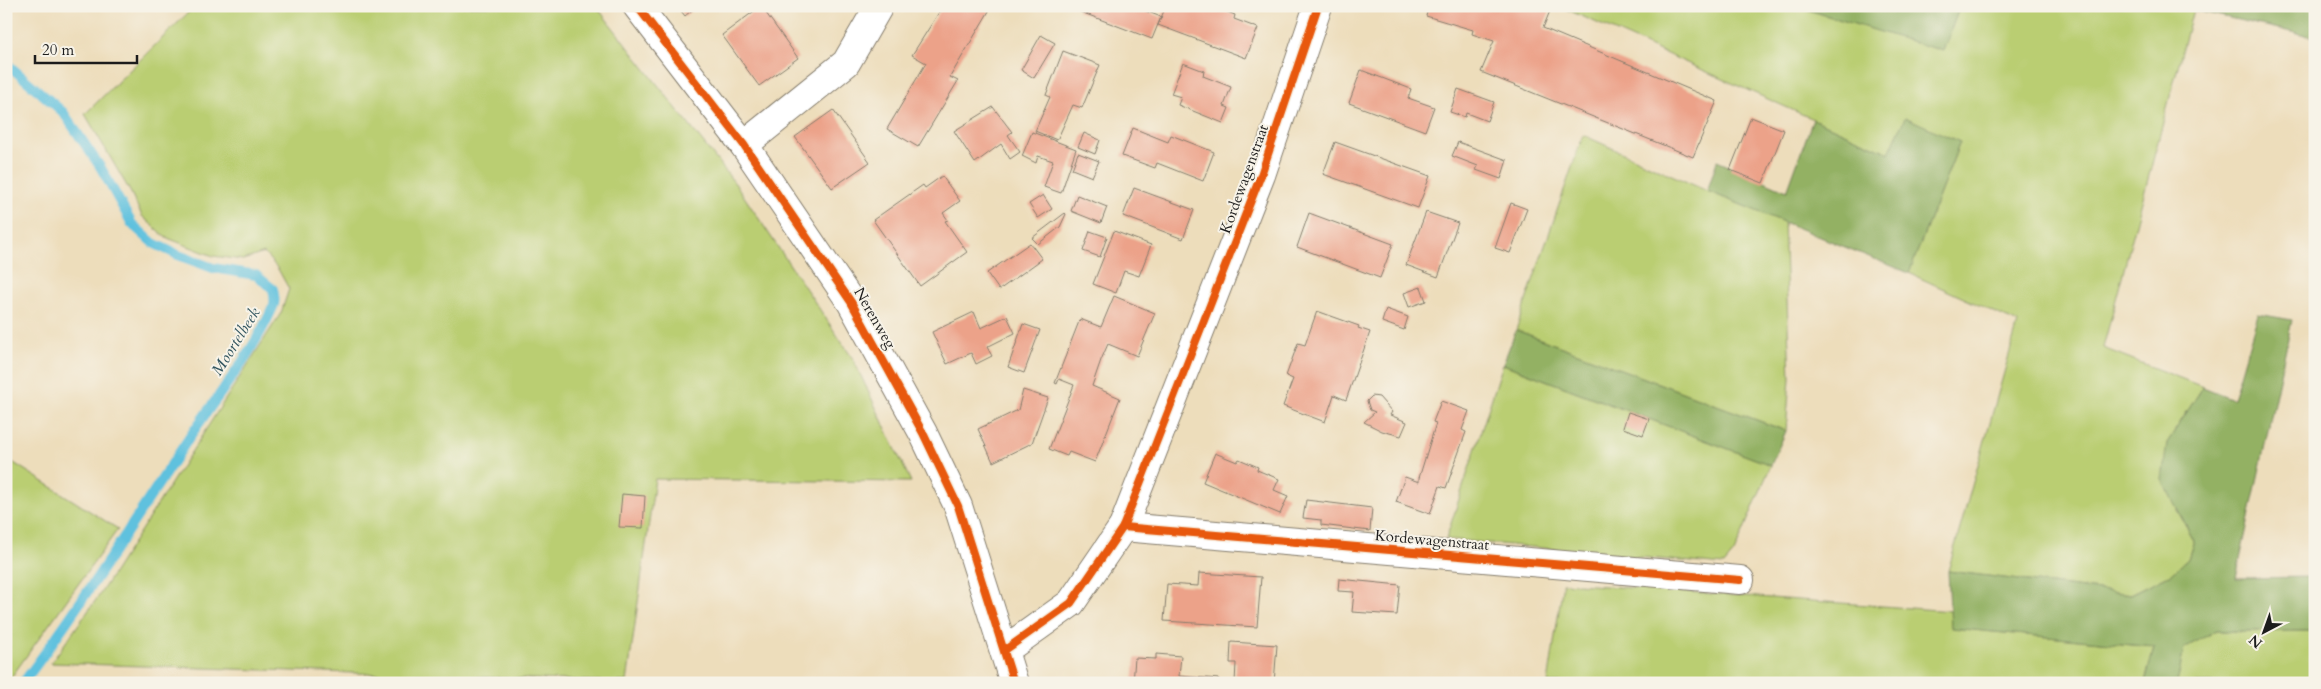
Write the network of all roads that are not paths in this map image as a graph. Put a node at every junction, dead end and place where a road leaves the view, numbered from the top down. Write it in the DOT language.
graph roads {
  1 [pos="637,6"];
  2 [pos="879,6"];
  3 [pos="1318,6"];
  4 [pos="744,145"];
  5 [pos="1122,526"];
  6 [pos="1740,580"];
  7 [pos="1005,650"];
  8 [pos="1014,683"];
  1 -- 4 [label="street, Nerenweg"];
  2 -- 4 [label="street"];
  3 -- 5 [label="street, Kordewagenstraat"];
  4 -- 7 [label="street, Nerenweg"];
  5 -- 6 [label="street, Kordewagenstraat"];
  5 -- 7 [label="street, Kordewagenstraat"];
  7 -- 8 [label="street, Nerenweg"];
}
